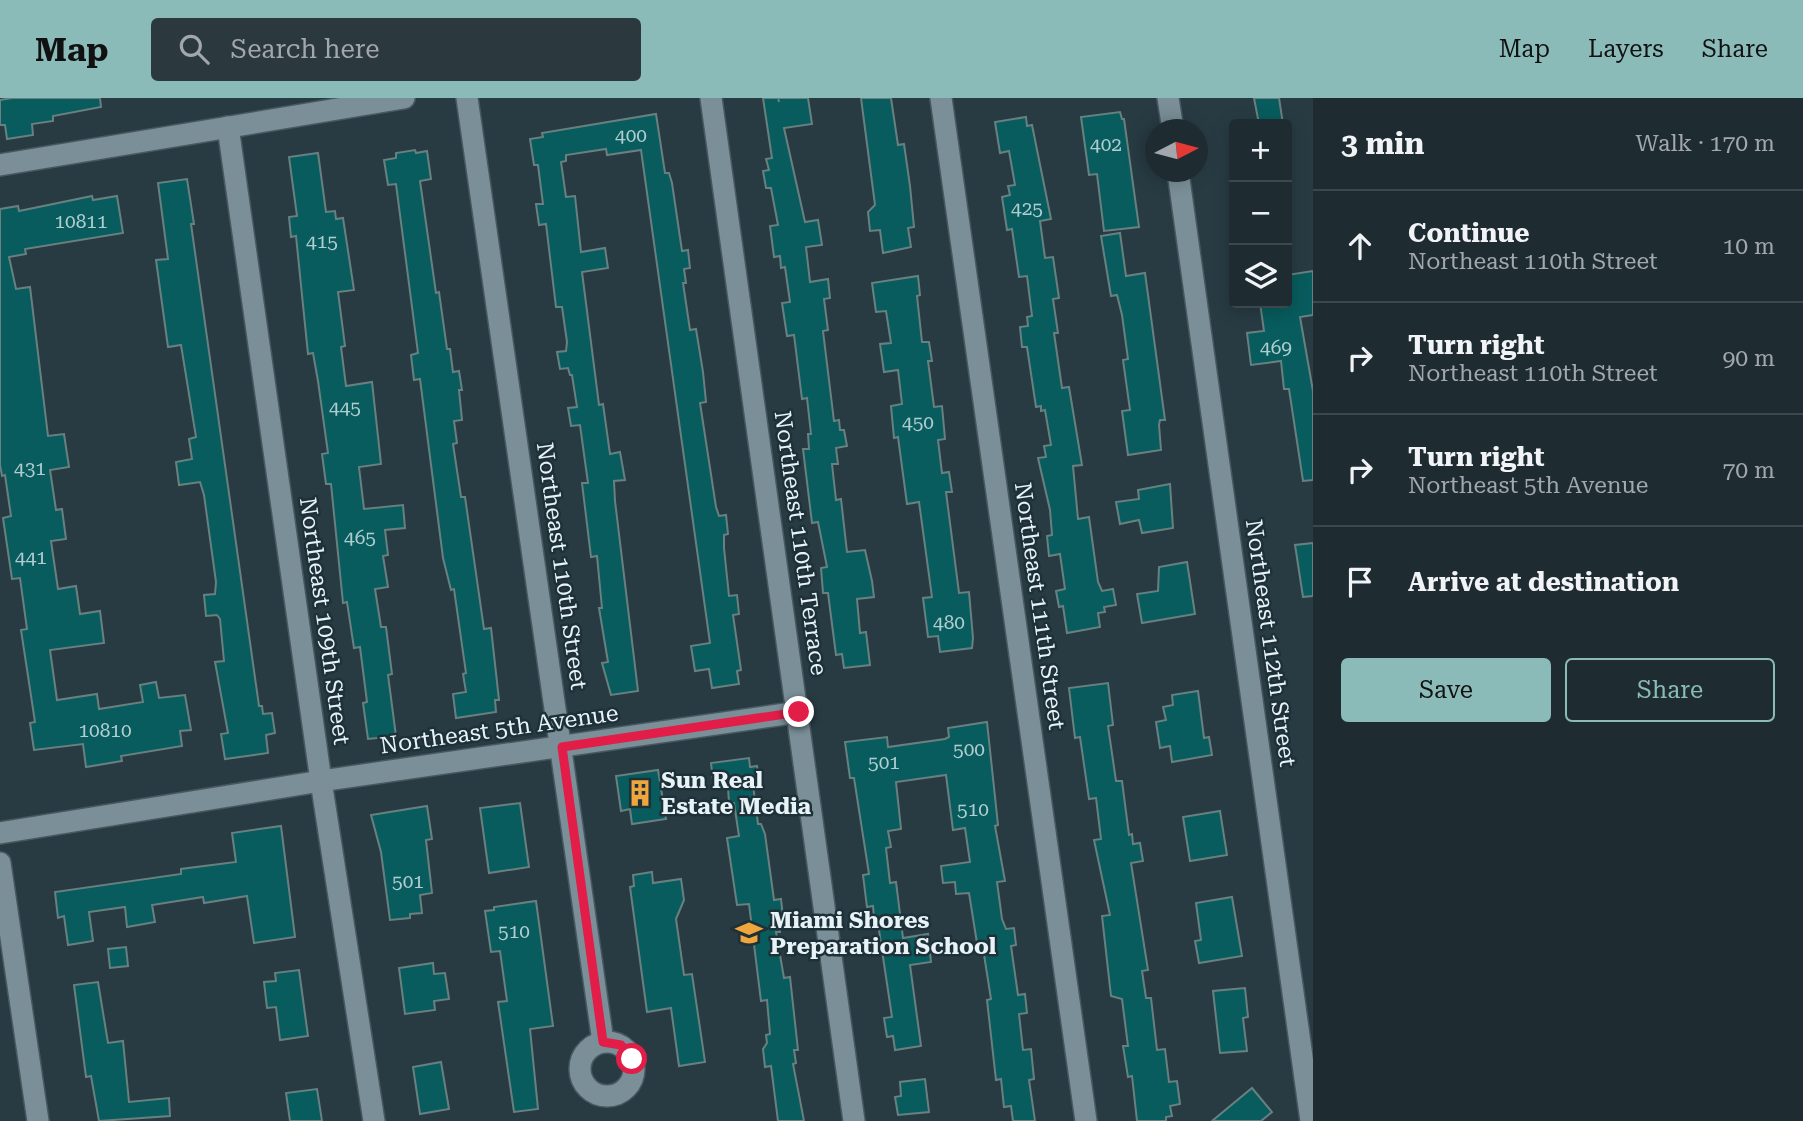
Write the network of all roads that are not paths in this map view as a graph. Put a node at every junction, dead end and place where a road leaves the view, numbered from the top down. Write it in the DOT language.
graph roads {
  1 [pos="404,98"];
  2 [pos="467,98"];
  3 [pos="711,98"];
  4 [pos="941,98"];
  5 [pos="1168,98"];
  6 [pos="1171,119"];
  7 [pos="228,127"];
  8 [pos="0,165"];
  9 [pos="1179,182"];
  10 [pos="799,712"];
  11 [pos="562,747"];
  12 [pos="321,780"];
  13 [pos="0,833"];
  14 [pos="0,863"];
  15 [pos="603,1042"];
  16 [pos="38,1121"];
  17 [pos="374,1121"];
  18 [pos="853,1121"];
  19 [pos="1086,1121"];
  20 [pos="1311,1121"];
  1 -- 7 [label="street"];
  2 -- 11 [label="street, Northeast 110th Street"];
  3 -- 10 [label="street, Northeast 110th Terrace"];
  4 -- 19 [label="street, Northeast 111th Street"];
  5 -- 6 [label="street"];
  7 -- 8 [label="street"];
  7 -- 12 [label="street, Northeast 109th Street"];
  9 -- 20 [label="street, Northeast 112th Street"];
  10 -- 11 [label="street, Northeast 5th Avenue"];
  10 -- 18 [label="street, Northeast 110th Terrace"];
  11 -- 12 [label="street, Northeast 5th Avenue"];
  11 -- 15 [label="street, Northeast 110th Street"];
  12 -- 13 [label="street, Northeast 5th Avenue"];
  12 -- 17 [label="street, Northeast 109th Street"];
  14 -- 16 [label="street"];
}
